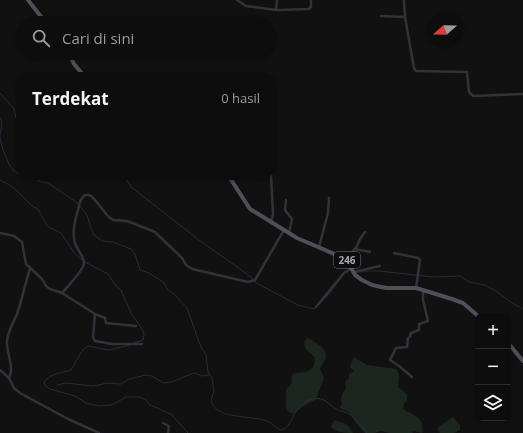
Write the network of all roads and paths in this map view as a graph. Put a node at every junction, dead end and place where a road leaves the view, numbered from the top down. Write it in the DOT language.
graph roads {
  1 [pos="28,0"];
  2 [pos="237,0"];
  3 [pos="277,0"];
  4 [pos="311,0"];
  5 [pos="404,0"];
  6 [pos="276,10"];
  7 [pos="41,16"];
  8 [pos="381,16"];
  9 [pos="405,17"];
  10 [pos="72,60"];
  11 [pos="81,72"];
  12 [pos="523,94"];
  13 [pos="231,180"];
  14 [pos="271,180"];
  15 [pos="329,198"];
  16 [pos="286,200"];
  17 [pos="271,222"];
  18 [pos="284,230"];
  19 [pos="365,232"];
  20 [pos="0,233"];
  21 [pos="289,233"];
  22 [pos="319,248"];
  23 [pos="354,249"];
  24 [pos="370,252"];
  25 [pos="394,253"];
  26 [pos="346,259"];
  27 [pos="380,266"];
  28 [pos="30,269"];
  29 [pos="353,270"];
  30 [pos="416,288"];
  31 [pos="423,291"];
  32 [pos="62,293"];
  33 [pos="316,307"];
  34 [pos="96,314"];
  35 [pos="475,314"];
  36 [pos="136,326"];
  37 [pos="142,344"];
  38 [pos="511,347"];
  39 [pos="523,361"];
  40 [pos="0,370"];
  41 [pos="412,377"];
  42 [pos="9,378"];
  43 [pos="163,423"];
  44 [pos="99,433"];
  45 [pos="168,433"];
  1 -- 7 [label="main road"];
  2 -- 6 [label="street"];
  3 -- 6 [label="street"];
  4 -- 6 [label="street"];
  5 -- 9 [label="street"];
  8 -- 9 [label="street"];
  9 -- 12 [label="street"];
  10 -- 11 [label="main road"];
  13 -- 17 [label="main road, 246"];
  14 -- 17 [label="street"];
  15 -- 22 [label="street"];
  16 -- 21 [label="street"];
  17 -- 18 [label="main road, 246"];
  18 -- 21 [label="main road, 246"];
  18 -- 32 [label="street"];
  19 -- 23 [label="street"];
  20 -- 28 [label="street"];
  21 -- 22 [label="main road, 246"];
  22 -- 26 [label="main road, 246"];
  23 -- 24 [label="street"];
  23 -- 26 [label="street"];
  25 -- 30 [label="street"];
  26 -- 29 [label="main road, 246"];
  27 -- 29 [label="street"];
  28 -- 32 [label="street"];
  28 -- 42 [label="street"];
  29 -- 30 [label="main road, 246"];
  29 -- 33 [label="street"];
  30 -- 31 [label="main road, 246"];
  31 -- 35 [label="main road, 246"];
  31 -- 41 [label="street"];
  32 -- 34 [label="street"];
  34 -- 36 [label="street"];
  34 -- 37 [label="street"];
  38 -- 39 [label="main road"];
  40 -- 42 [label="street"];
  42 -- 44 [label="street"];
  43 -- 45 [label="street"];
}
